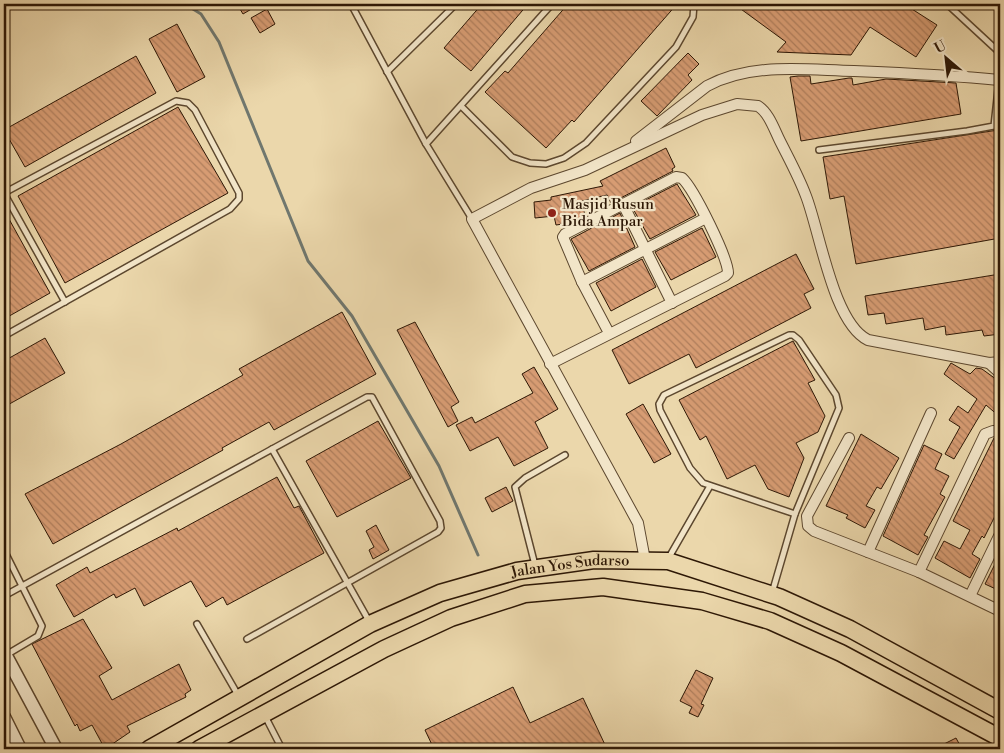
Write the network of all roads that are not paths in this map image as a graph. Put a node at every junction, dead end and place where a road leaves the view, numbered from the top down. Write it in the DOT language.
graph roads {
  1 [pos="351,4"];
  2 [pos="456,4"];
  3 [pos="552,4"];
  4 [pos="694,4"];
  5 [pos="947,4"];
  6 [pos="1000,53"];
  7 [pos="387,72"];
  8 [pos="1000,78"];
  9 [pos="461,106"];
  10 [pos="1000,124"];
  11 [pos="994,126"];
  12 [pos="426,144"];
  13 [pos="819,150"];
  14 [pos="620,154"];
  15 [pos="4,193"];
  16 [pos="623,204"];
  17 [pos="706,218"];
  18 [pos="472,219"];
  19 [pos="645,249"];
  20 [pos="582,282"];
  21 [pos="66,302"];
  22 [pos="672,302"];
  23 [pos="610,333"];
  24 [pos="4,336"];
  25 [pos="1000,362"];
  26 [pos="989,363"];
  27 [pos="550,364"];
  28 [pos="1000,373"];
  29 [pos="931,413"];
  30 [pos="1000,432"];
  31 [pos="848,438"];
  32 [pos="272,449"];
  33 [pos="565,455"];
  34 [pos="710,486"];
  35 [pos="795,514"];
  36 [pos="1000,534"];
  37 [pos="4,550"];
  38 [pos="868,552"];
  39 [pos="645,560"];
  40 [pos="668,561"];
  41 [pos="536,568"];
  42 [pos="919,572"];
  43 [pos="348,582"];
  44 [pos="23,584"];
  45 [pos="541,593"];
  46 [pos="771,595"];
  47 [pos="4,596"];
  48 [pos="970,596"];
  49 [pos="1000,611"];
  50 [pos="198,624"];
  51 [pos="370,624"];
  52 [pos="246,639"];
  53 [pos="384,649"];
  54 [pos="4,654"];
  55 [pos="239,698"];
  56 [pos="1000,711"];
  57 [pos="264,714"];
  58 [pos="4,717"];
  59 [pos="1000,738"];
  60 [pos="20,749"];
  61 [pos="56,749"];
  62 [pos="149,749"];
  63 [pos="199,749"];
  64 [pos="282,749"];
  1 -- 7 [label="lane"];
  2 -- 7 [label="lane"];
  3 -- 9 [label="lane"];
  4 -- 9 [label="lane"];
  5 -- 6 [label="lane"];
  7 -- 12 [label="lane"];
  8 -- 11 [label="lane"];
  8 -- 14 [label="street"];
  9 -- 12 [label="lane"];
  10 -- 11 [label="lane"];
  11 -- 13 [label="lane"];
  12 -- 18 [label="lane"];
  14 -- 18 [label="street"];
  14 -- 26 [label="street"];
  15 -- 21 [label="lane"];
  15 -- 21 [label="lane"];
  16 -- 17 [label="street"];
  16 -- 19 [label="street"];
  16 -- 20 [label="street"];
  17 -- 19 [label="street"];
  17 -- 22 [label="street"];
  18 -- 27 [label="street"];
  19 -- 20 [label="street"];
  19 -- 22 [label="street"];
  20 -- 23 [label="street"];
  21 -- 24 [label="lane"];
  22 -- 23 [label="street"];
  23 -- 27 [label="street"];
  25 -- 26 [label="street"];
  26 -- 28 [label="street"];
  27 -- 39 [label="street"];
  29 -- 38 [label="street"];
  30 -- 42 [label="street"];
  31 -- 38 [label="street"];
  32 -- 43 [label="lane"];
  32 -- 43 [label="lane"];
  32 -- 44 [label="lane"];
  33 -- 41 [label="lane"];
  34 -- 35 [label="lane"];
  34 -- 35 [label="lane"];
  34 -- 40 [label="lane"];
  35 -- 46 [label="lane"];
  36 -- 48 [label="street"];
  37 -- 44 [label="lane"];
  38 -- 42 [label="street"];
  39 -- 40 [label="main road, Jalan Yos Sudarso"];
  39 -- 41 [label="main road, Jalan Yos Sudarso"];
  40 -- 46 [label="main road, Jalan Yos Sudarso"];
  41 -- 45 [label="main road"];
  41 -- 51 [label="main road, Jalan Yos Sudarso"];
  42 -- 48 [label="street"];
  43 -- 51 [label="lane"];
  43 -- 52 [label="lane"];
  44 -- 47 [label="lane"];
  44 -- 54 [label="lane"];
  45 -- 53 [label="main road, Jalan Yos Sudarso"];
  45 -- 59 [label="main road, Jalan Yos Sudarso"];
  46 -- 56 [label="main road, Jalan Yos Sudarso"];
  48 -- 49 [label="street"];
  50 -- 55 [label="lane"];
  51 -- 53 [label="main road"];
  51 -- 55 [label="main road, Jalan Yos Sudarso"];
  53 -- 57 [label="main road, Jalan Yos Sudarso"];
  54 -- 61 [label="street"];
  55 -- 62 [label="main road, Jalan Yos Sudarso"];
  57 -- 63 [label="main road, Jalan Yos Sudarso"];
  57 -- 64 [label="lane"];
  58 -- 60 [label="street"];
}
